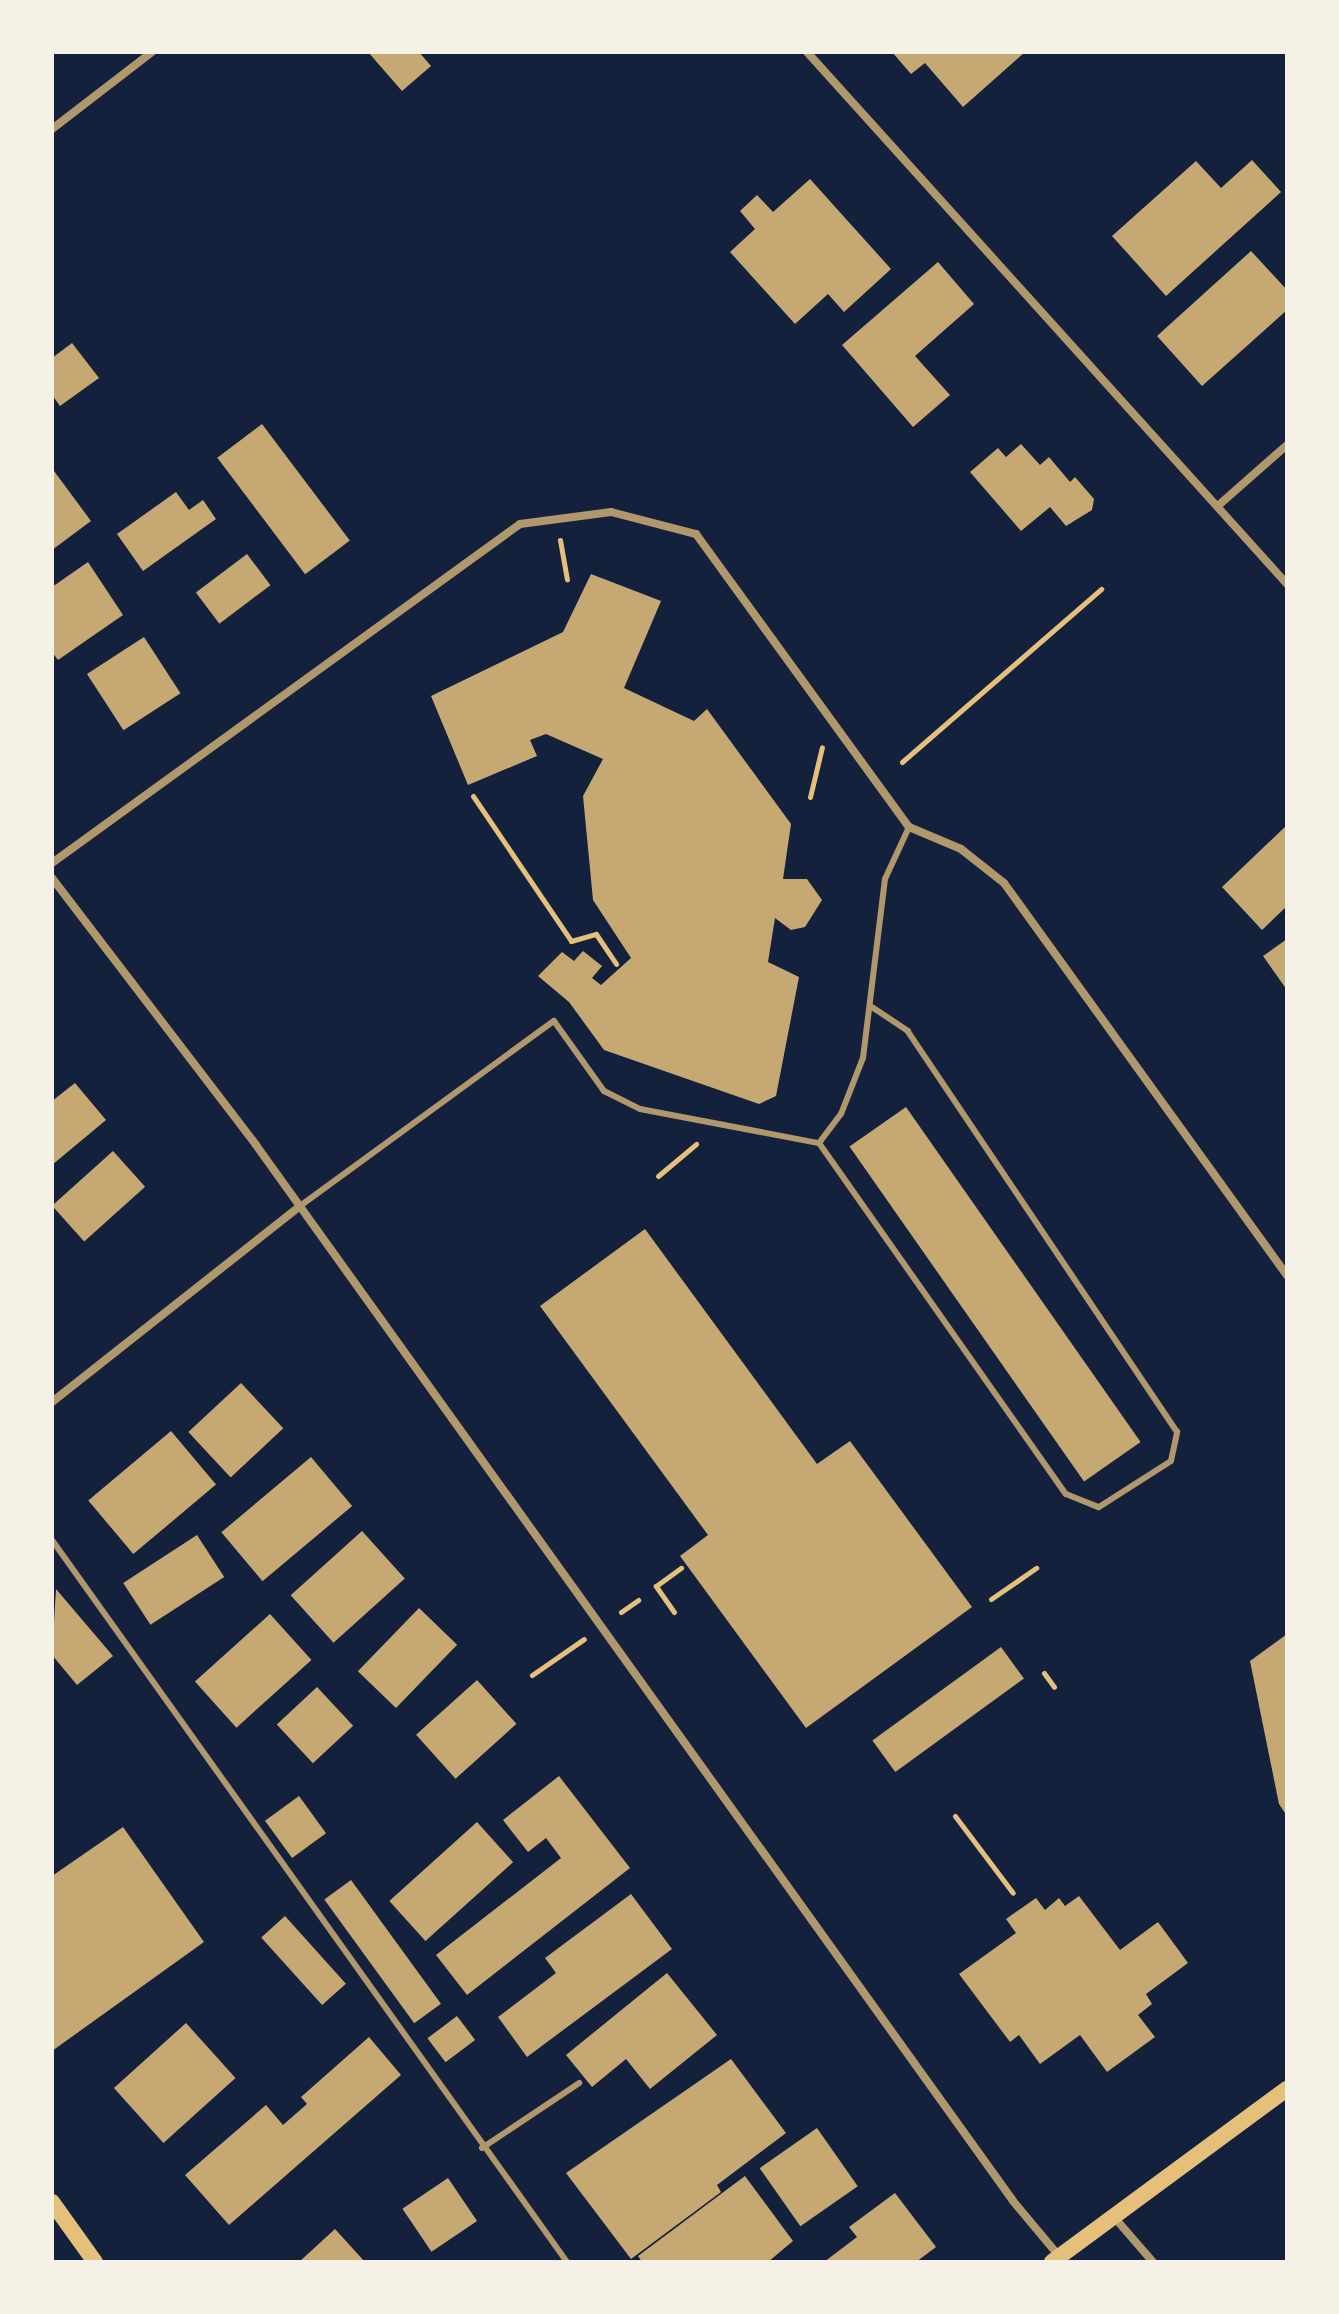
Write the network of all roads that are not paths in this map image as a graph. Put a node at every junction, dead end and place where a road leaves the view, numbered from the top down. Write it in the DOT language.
graph roads {
  1 [pos="152,52"];
  2 [pos="807,52"];
  3 [pos="52,129"];
  4 [pos="1287,445"];
  5 [pos="1220,504"];
  6 [pos="1287,584"];
  7 [pos="909,827"];
  8 [pos="52,863"];
  9 [pos="52,878"];
  10 [pos="872,1007"];
  11 [pos="819,1143"];
  12 [pos="300,1206"];
  13 [pos="1287,1276"];
  14 [pos="52,1402"];
  15 [pos="52,1540"];
  16 [pos="579,2083"];
  17 [pos="1287,2089"];
  18 [pos="482,2148"];
  19 [pos="52,2202"];
  20 [pos="1114,2217"];
  21 [pos="1056,2260"];
  22 [pos="95,2262"];
  23 [pos="567,2262"];
  24 [pos="1153,2262"];
  1 -- 3 [label="street"];
  2 -- 5 [label="street"];
  4 -- 5 [label="street"];
  5 -- 6 [label="street"];
  7 -- 8 [label="street"];
  7 -- 10 [label="lane"];
  7 -- 13 [label="street"];
  9 -- 12 [label="street"];
  10 -- 11 [label="lane"];
  10 -- 11 [label="lane"];
  11 -- 12 [label="lane"];
  12 -- 14 [label="street"];
  12 -- 21 [label="street"];
  15 -- 18 [label="lane"];
  16 -- 18 [label="lane"];
  17 -- 20 [label="main road"];
  18 -- 23 [label="lane"];
  19 -- 22 [label="main road"];
  20 -- 21 [label="main road"];
  20 -- 24 [label="street"];
}
